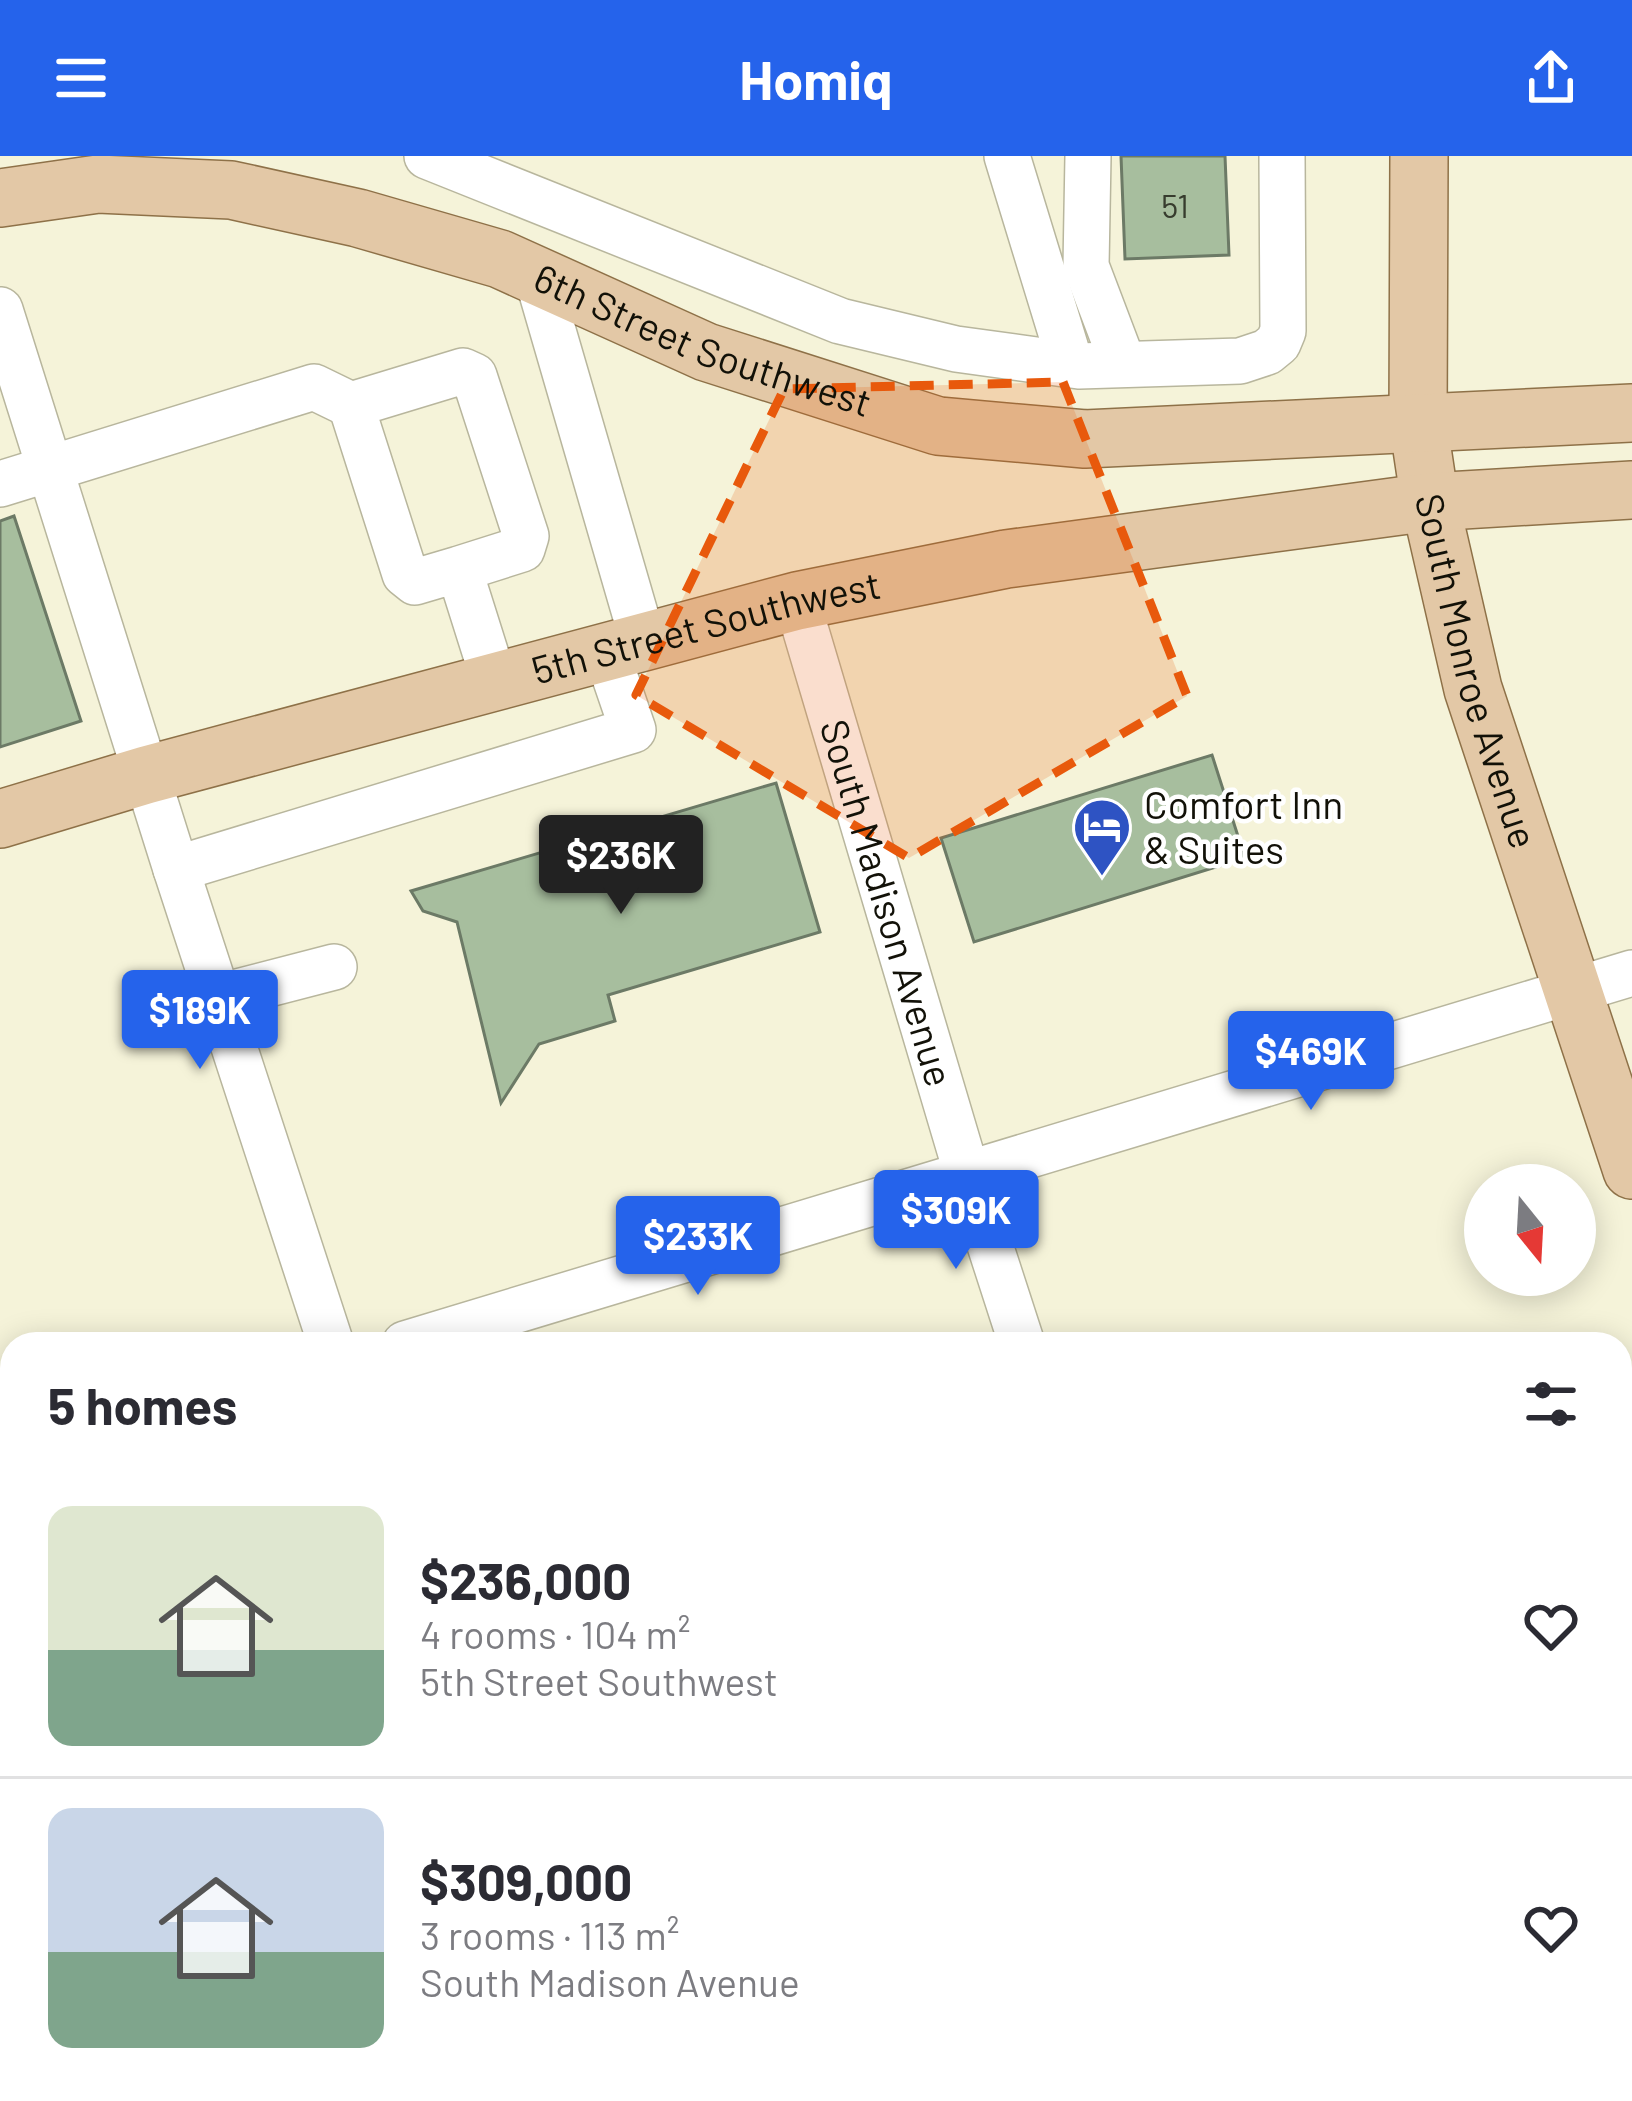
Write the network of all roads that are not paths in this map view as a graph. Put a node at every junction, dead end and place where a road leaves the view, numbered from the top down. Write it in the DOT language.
graph roads {
  1 [pos="427,156"];
  2 [pos="1007,156"];
  3 [pos="1088,156"];
  4 [pos="1282,156"];
  5 [pos="1419,156"];
  6 [pos="0,197"];
  7 [pos="537,276"];
  8 [pos="0,310"];
  9 [pos="1063,363"];
  10 [pos="1118,364"];
  11 [pos="351,406"];
  12 [pos="1632,413"];
  13 [pos="1418,422"];
  14 [pos="50,469"];
  15 [pos="0,484"];
  16 [pos="1632,490"];
  17 [pos="1430,502"];
  18 [pos="459,568"];
  19 [pos="797,601"];
  20 [pos="624,646"];
  21 [pos="494,680"];
  22 [pos="146,776"];
  23 [pos="0,819"];
  24 [pos="176,869"];
  25 [pos="334,967"];
  26 [pos="1632,973"];
  27 [pos="1573,991"];
  28 [pos="218,997"];
  29 [pos="1632,1170"];
  30 [pos="967,1174"];
  31 [pos="327,1332"];
  32 [pos="445,1332"];
  33 [pos="1018,1332"];
  1 -- 9 [label="street"];
  2 -- 9 [label="street"];
  3 -- 10 [label="street"];
  4 -- 10 [label="street"];
  5 -- 13 [label="main road, South Monroe Avenue"];
  6 -- 7 [label="main road, 6th Street Southwest"];
  7 -- 13 [label="main road, 6th Street Southwest"];
  7 -- 20 [label="street"];
  8 -- 14 [label="street"];
  9 -- 10 [label="street"];
  11 -- 14 [label="street"];
  11 -- 18 [label="street"];
  11 -- 18 [label="street"];
  12 -- 13 [label="main road, 6th Street Southwest"];
  13 -- 17 [label="main road, South Monroe Avenue"];
  14 -- 15 [label="street"];
  14 -- 22 [label="street"];
  16 -- 17 [label="main road, 5th Street Southwest"];
  17 -- 19 [label="main road, 5th Street Southwest"];
  17 -- 27 [label="main road, South Monroe Avenue"];
  18 -- 21 [label="street"];
  19 -- 20 [label="main road, 5th Street Southwest"];
  19 -- 30 [label="street, South Madison Avenue"];
  20 -- 21 [label="main road, 5th Street Southwest"];
  20 -- 24 [label="street"];
  21 -- 22 [label="main road, 5th Street Southwest"];
  22 -- 23 [label="main road, 5th Street Southwest"];
  22 -- 24 [label="street"];
  24 -- 28 [label="street"];
  25 -- 28 [label="street"];
  26 -- 27 [label="street"];
  27 -- 29 [label="main road, South Monroe Avenue"];
  27 -- 30 [label="street"];
  28 -- 31 [label="street"];
  30 -- 32 [label="street"];
  30 -- 33 [label="street, South Madison Avenue"];
}
